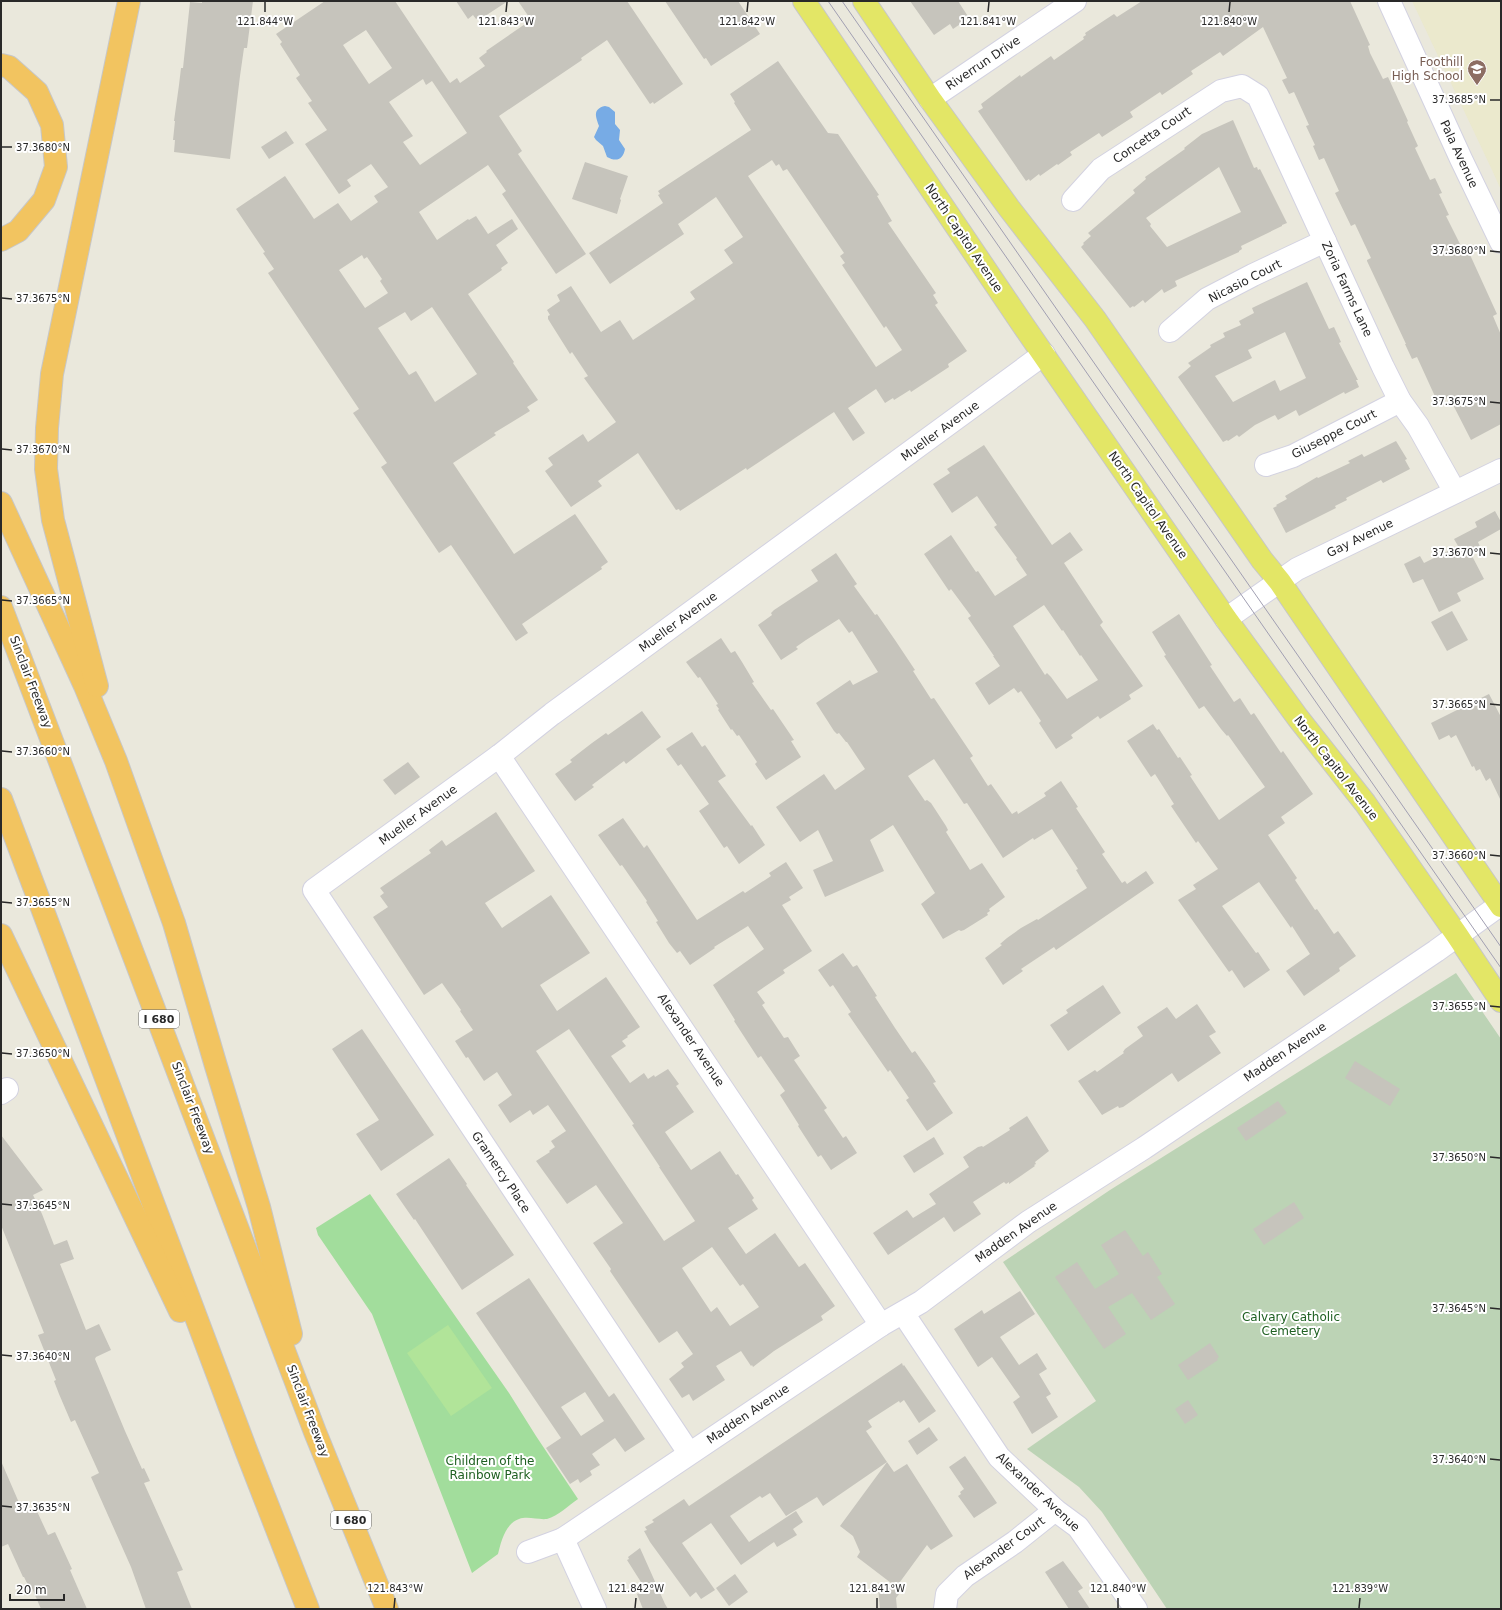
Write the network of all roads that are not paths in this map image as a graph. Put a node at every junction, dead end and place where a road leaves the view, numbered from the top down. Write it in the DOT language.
graph roads {
  1 [pos="129,1"];
  2 [pos="804,1"];
  3 [pos="864,1"];
  4 [pos="1075,1"];
  5 [pos="1389,1"];
  6 [pos="1,65"];
  7 [pos="1242,86"];
  8 [pos="930,99"];
  9 [pos="1073,200"];
  10 [pos="1,240"];
  11 [pos="1326,241"];
  12 [pos="1501,242"];
  13 [pos="1170,331"];
  14 [pos="1044,354"];
  15 [pos="1400,401"];
  16 [pos="1266,464"];
  17 [pos="1501,470"];
  18 [pos="1455,492"];
  19 [pos="1,503"];
  20 [pos="1280,582"];
  21 [pos="1,607"];
  22 [pos="1226,618"];
  23 [pos="499,756"];
  24 [pos="116,761"];
  25 [pos="1,799"];
  26 [pos="314,890"];
  27 [pos="1501,906"];
  28 [pos="1,935"];
  29 [pos="1457,935"];
  30 [pos="1501,1001"];
  31 [pos="903,1313"];
  32 [pos="881,1325"];
  33 [pos="315,1432"];
  34 [pos="246,1450"];
  35 [pos="689,1453"];
  36 [pos="1055,1510"];
  37 [pos="563,1539"];
  38 [pos="528,1552"];
  39 [pos="308,1609"];
  40 [pos="387,1609"];
  41 [pos="595,1609"];
  42 [pos="945,1609"];
  43 [pos="1136,1609"];
  1 -- 24 [label="highway"];
  2 -- 14 [label="main road, North Capitol Avenue"];
  3 -- 8 [label="main road"];
  4 -- 8 [label="street, Riverrun Drive"];
  5 -- 12 [label="street, Pala Avenue"];
  6 -- 10 [label="highway"];
  7 -- 9 [label="street, Concetta Court"];
  7 -- 11 [label="street, Zoria Farms Lane"];
  8 -- 20 [label="main road"];
  11 -- 13 [label="street, Nicasio Court"];
  11 -- 15 [label="street, Zoria Farms Lane"];
  14 -- 22 [label="main road, North Capitol Avenue"];
  14 -- 23 [label="street, Mueller Avenue"];
  15 -- 16 [label="street, Giuseppe Court"];
  15 -- 18 [label="street, Zoria Farms Lane"];
  17 -- 18 [label="street, Gay Avenue"];
  18 -- 20 [label="street, Gay Avenue"];
  19 -- 24 [label="highway"];
  20 -- 22 [label="street, Gay Avenue"];
  20 -- 27 [label="main road"];
  21 -- 33 [label="highway, Sinclair Freeway / I 680"];
  22 -- 29 [label="main road, North Capitol Avenue"];
  23 -- 26 [label="street, Mueller Avenue"];
  23 -- 32 [label="street, Alexander Avenue"];
  24 -- 33 [label="highway"];
  25 -- 34 [label="highway"];
  26 -- 35 [label="street, Gramercy Place"];
  27 -- 29 [label="street, Madden Avenue"];
  28 -- 34 [label="highway"];
  29 -- 30 [label="main road, North Capitol Avenue"];
  29 -- 31 [label="street, Madden Avenue"];
  31 -- 32 [label="street, Madden Avenue"];
  31 -- 36 [label="street, Alexander Avenue"];
  32 -- 35 [label="street, Madden Avenue"];
  33 -- 40 [label="highway, Sinclair Freeway / I 680"];
  34 -- 39 [label="highway"];
  35 -- 37 [label="street, Madden Avenue"];
  36 -- 42 [label="street, Alexander Court"];
  36 -- 43 [label="street, Alexander Avenue"];
  37 -- 38 [label="street, Madden Avenue"];
  37 -- 41 [label="street"];
}
